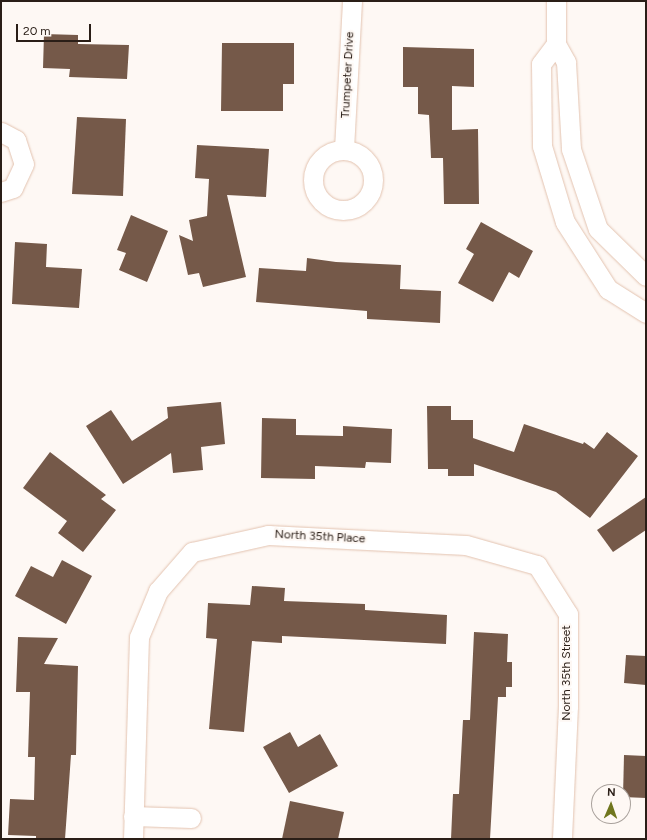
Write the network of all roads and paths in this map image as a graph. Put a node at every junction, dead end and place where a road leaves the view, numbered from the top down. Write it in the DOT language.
graph roads {
  1 [pos="352,1"];
  2 [pos="556,1"];
  3 [pos="556,44"];
  4 [pos="1,132"];
  5 [pos="344,149"];
  6 [pos="1,192"];
  7 [pos="646,276"];
  8 [pos="646,313"];
  9 [pos="466,545"];
  10 [pos="133,816"];
  11 [pos="191,818"];
  12 [pos="133,839"];
  13 [pos="562,839"];
  1 -- 5 [label="street, Trumpeter Drive"];
  2 -- 3 [label="street"];
  3 -- 7 [label="street"];
  3 -- 8 [label="street"];
  4 -- 6 [label="street"];
  9 -- 10 [label="street, North 35th Place"];
  9 -- 13 [label="street, North 35th Street"];
  10 -- 11 [label="street"];
  10 -- 12 [label="street, North 35th Place"];
}
